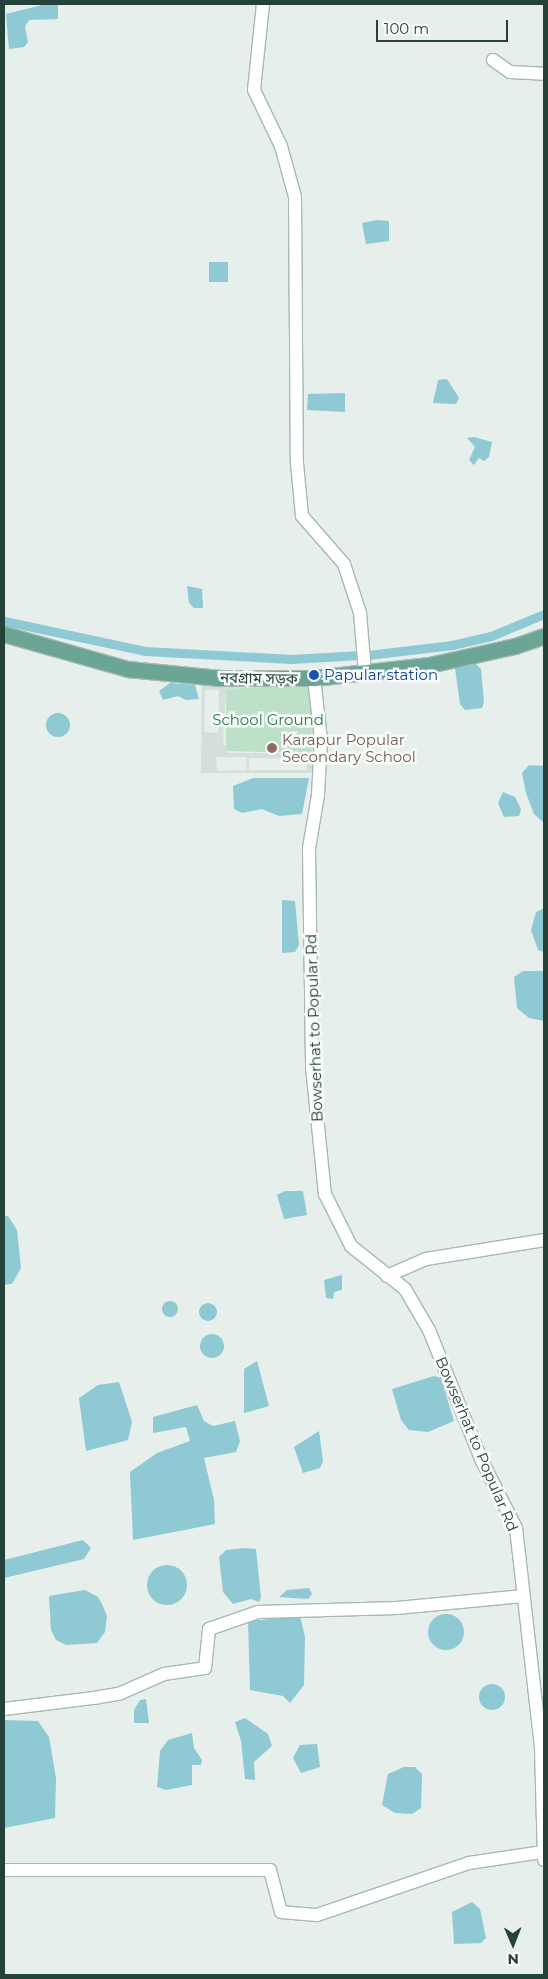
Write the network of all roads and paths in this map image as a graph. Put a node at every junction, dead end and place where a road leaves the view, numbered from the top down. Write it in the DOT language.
graph roads {
  1 [pos="262,4"];
  2 [pos="493,60"];
  3 [pos="544,74"];
  4 [pos="4,634"];
  5 [pos="544,636"];
  6 [pos="365,672"];
  7 [pos="314,678"];
  8 [pos="544,1240"];
  9 [pos="387,1276"];
  10 [pos="523,1596"];
  11 [pos="540,1706"];
  12 [pos="4,1709"];
  13 [pos="544,1856"];
  14 [pos="4,1870"];
  1 -- 6 [label="street"];
  2 -- 3 [label="street"];
  4 -- 7 [label="main road, নবগ্রাম সড়ক"];
  5 -- 6 [label="main road, নবগ্রাম সড়ক"];
  6 -- 7 [label="main road, নবগ্রাম সড়ক"];
  7 -- 9 [label="street, Bowserhat to Popular Rd"];
  8 -- 9 [label="street"];
  9 -- 10 [label="street, Bowserhat to Popular Rd"];
  10 -- 11 [label="street, Bowserhat to Popular Rd"];
  10 -- 12 [label="street"];
  11 -- 13 [label="street, Bowserhat to Popular Rd"];
  13 -- 14 [label="street"];
}
